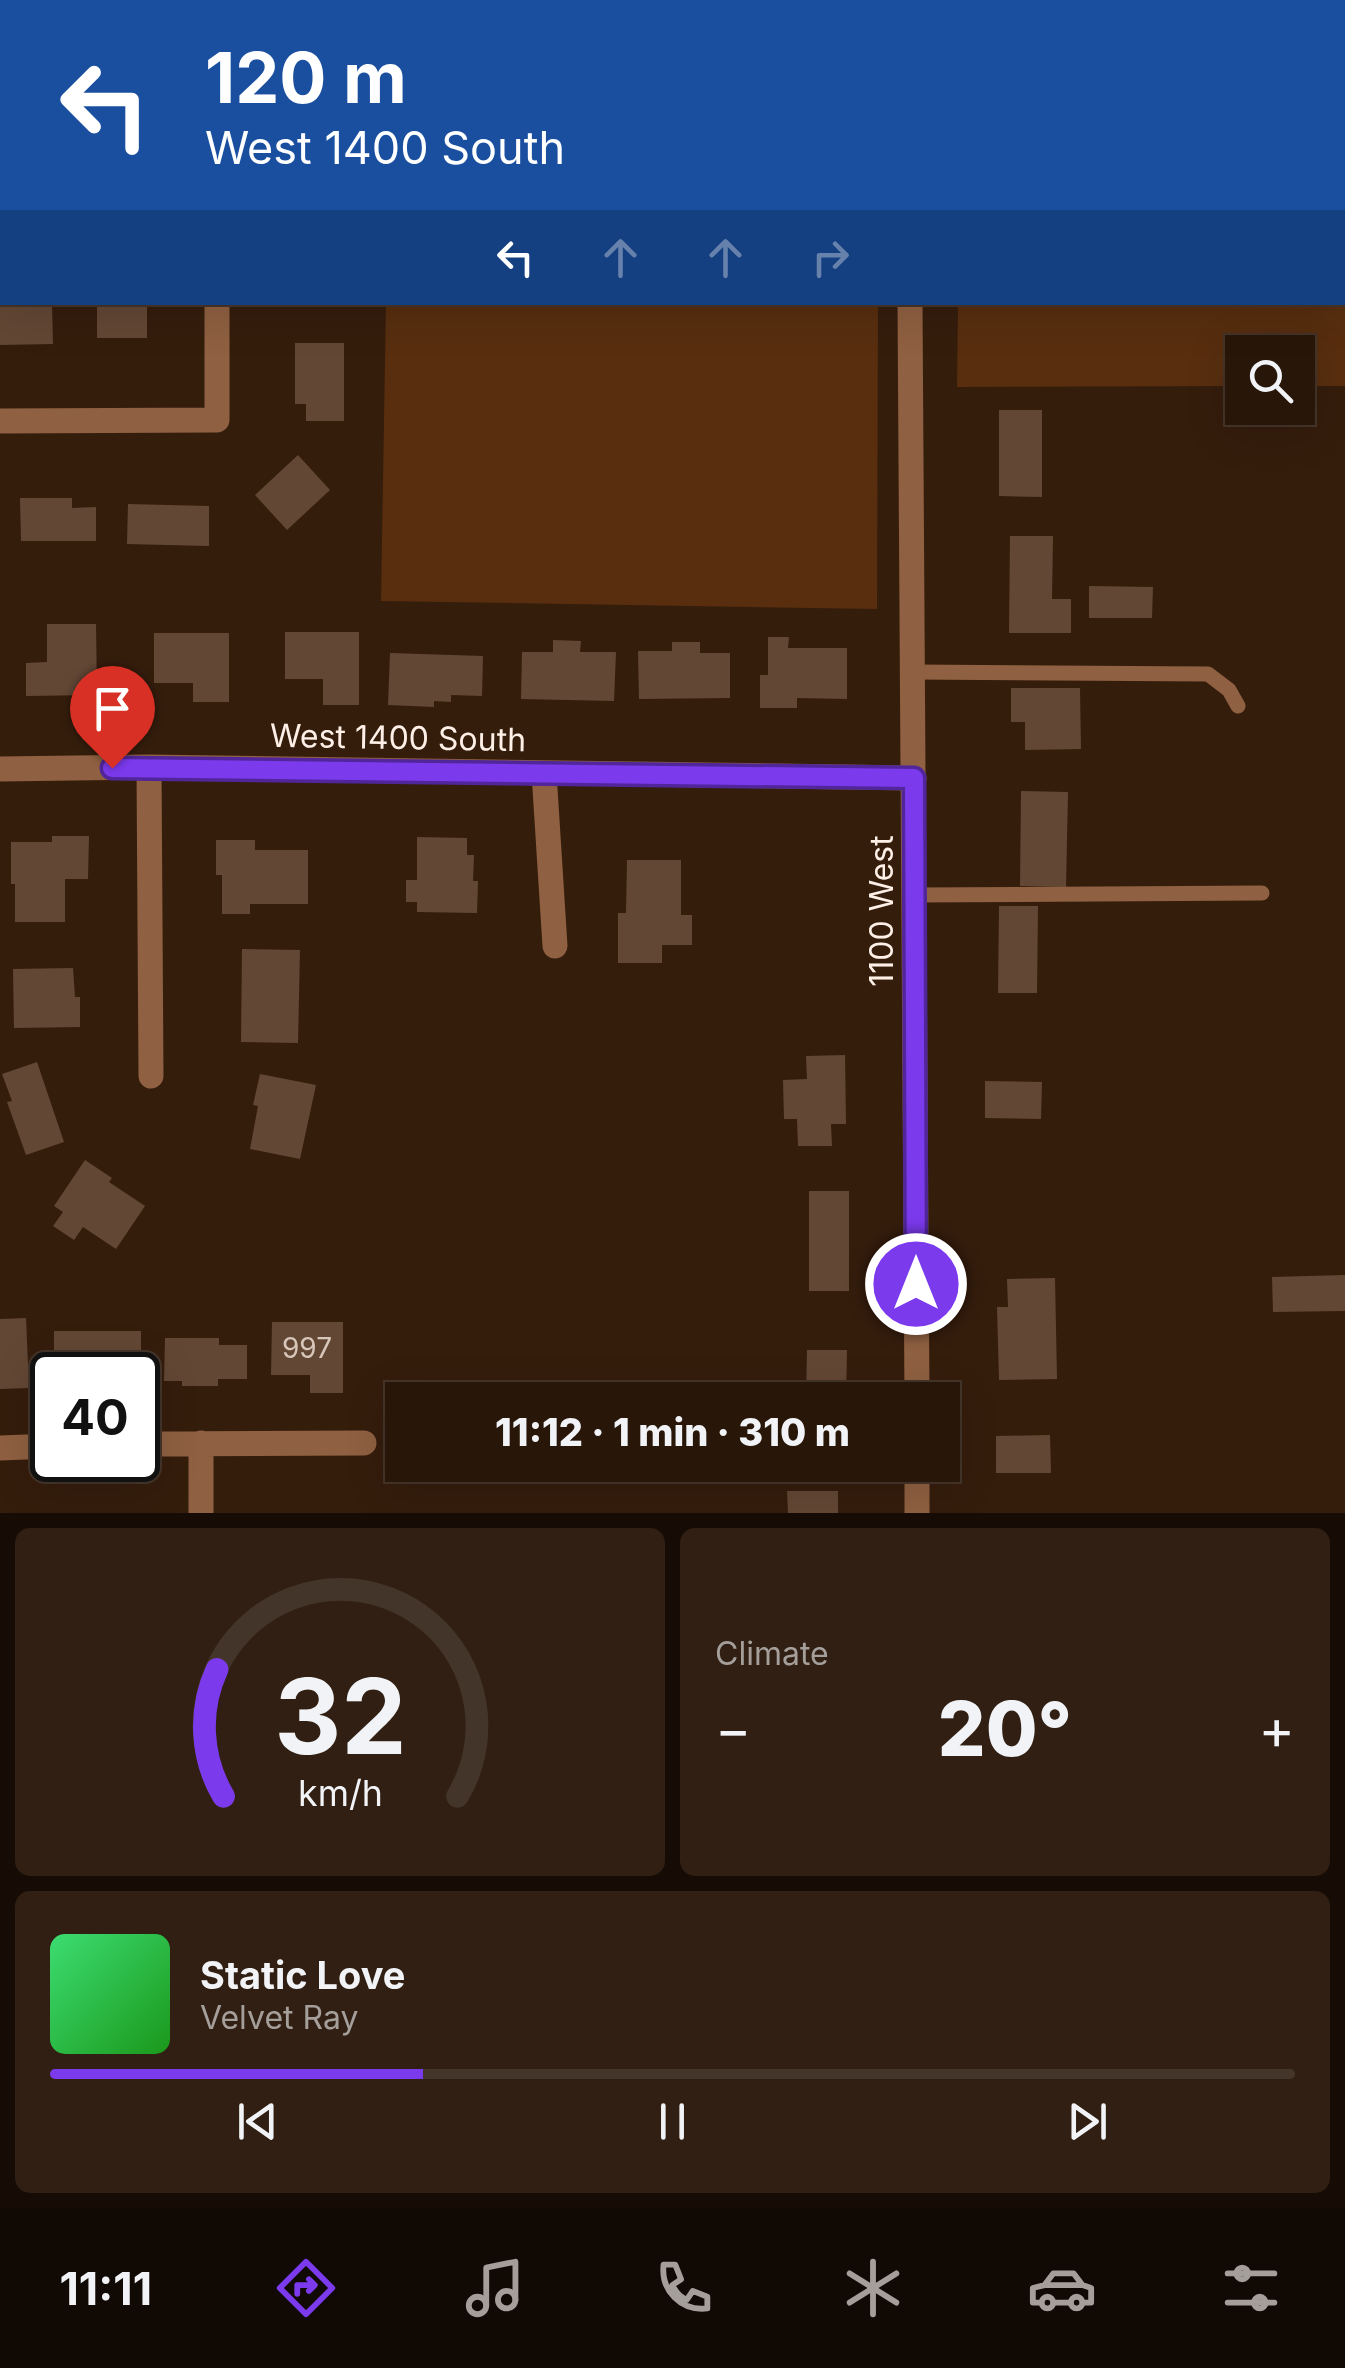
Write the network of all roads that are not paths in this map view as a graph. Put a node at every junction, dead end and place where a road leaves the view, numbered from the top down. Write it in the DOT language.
graph roads {
  1 [pos="217,305"];
  2 [pos="910,305"];
  3 [pos="0,421"];
  4 [pos="913,672"];
  5 [pos="1238,706"];
  6 [pos="149,767"];
  7 [pos="0,769"];
  8 [pos="544,773"];
  9 [pos="914,778"];
  10 [pos="1262,892"];
  11 [pos="914,894"];
  12 [pos="555,946"];
  13 [pos="151,1076"];
  14 [pos="917,1382"];
  15 [pos="201,1443"];
  16 [pos="364,1443"];
  17 [pos="160,1444"];
  18 [pos="30,1447"];
  19 [pos="0,1448"];
  20 [pos="917,1482"];
  21 [pos="201,1513"];
  22 [pos="918,1513"];
  1 -- 3 [label="street"];
  2 -- 4 [label="street, 1100 West"];
  4 -- 5 [label="lane"];
  4 -- 9 [label="street, 1100 West"];
  6 -- 7 [label="street, West 1400 South"];
  6 -- 8 [label="street, West 1400 South"];
  6 -- 13 [label="street"];
  8 -- 9 [label="street, West 1400 South"];
  8 -- 12 [label="street"];
  9 -- 11 [label="street, 1100 West"];
  10 -- 11 [label="lane"];
  11 -- 14 [label="street, 1100 West"];
  15 -- 16 [label="street"];
  15 -- 17 [label="street"];
  15 -- 21 [label="street"];
  18 -- 19 [label="street"];
  20 -- 22 [label="street"];
}
